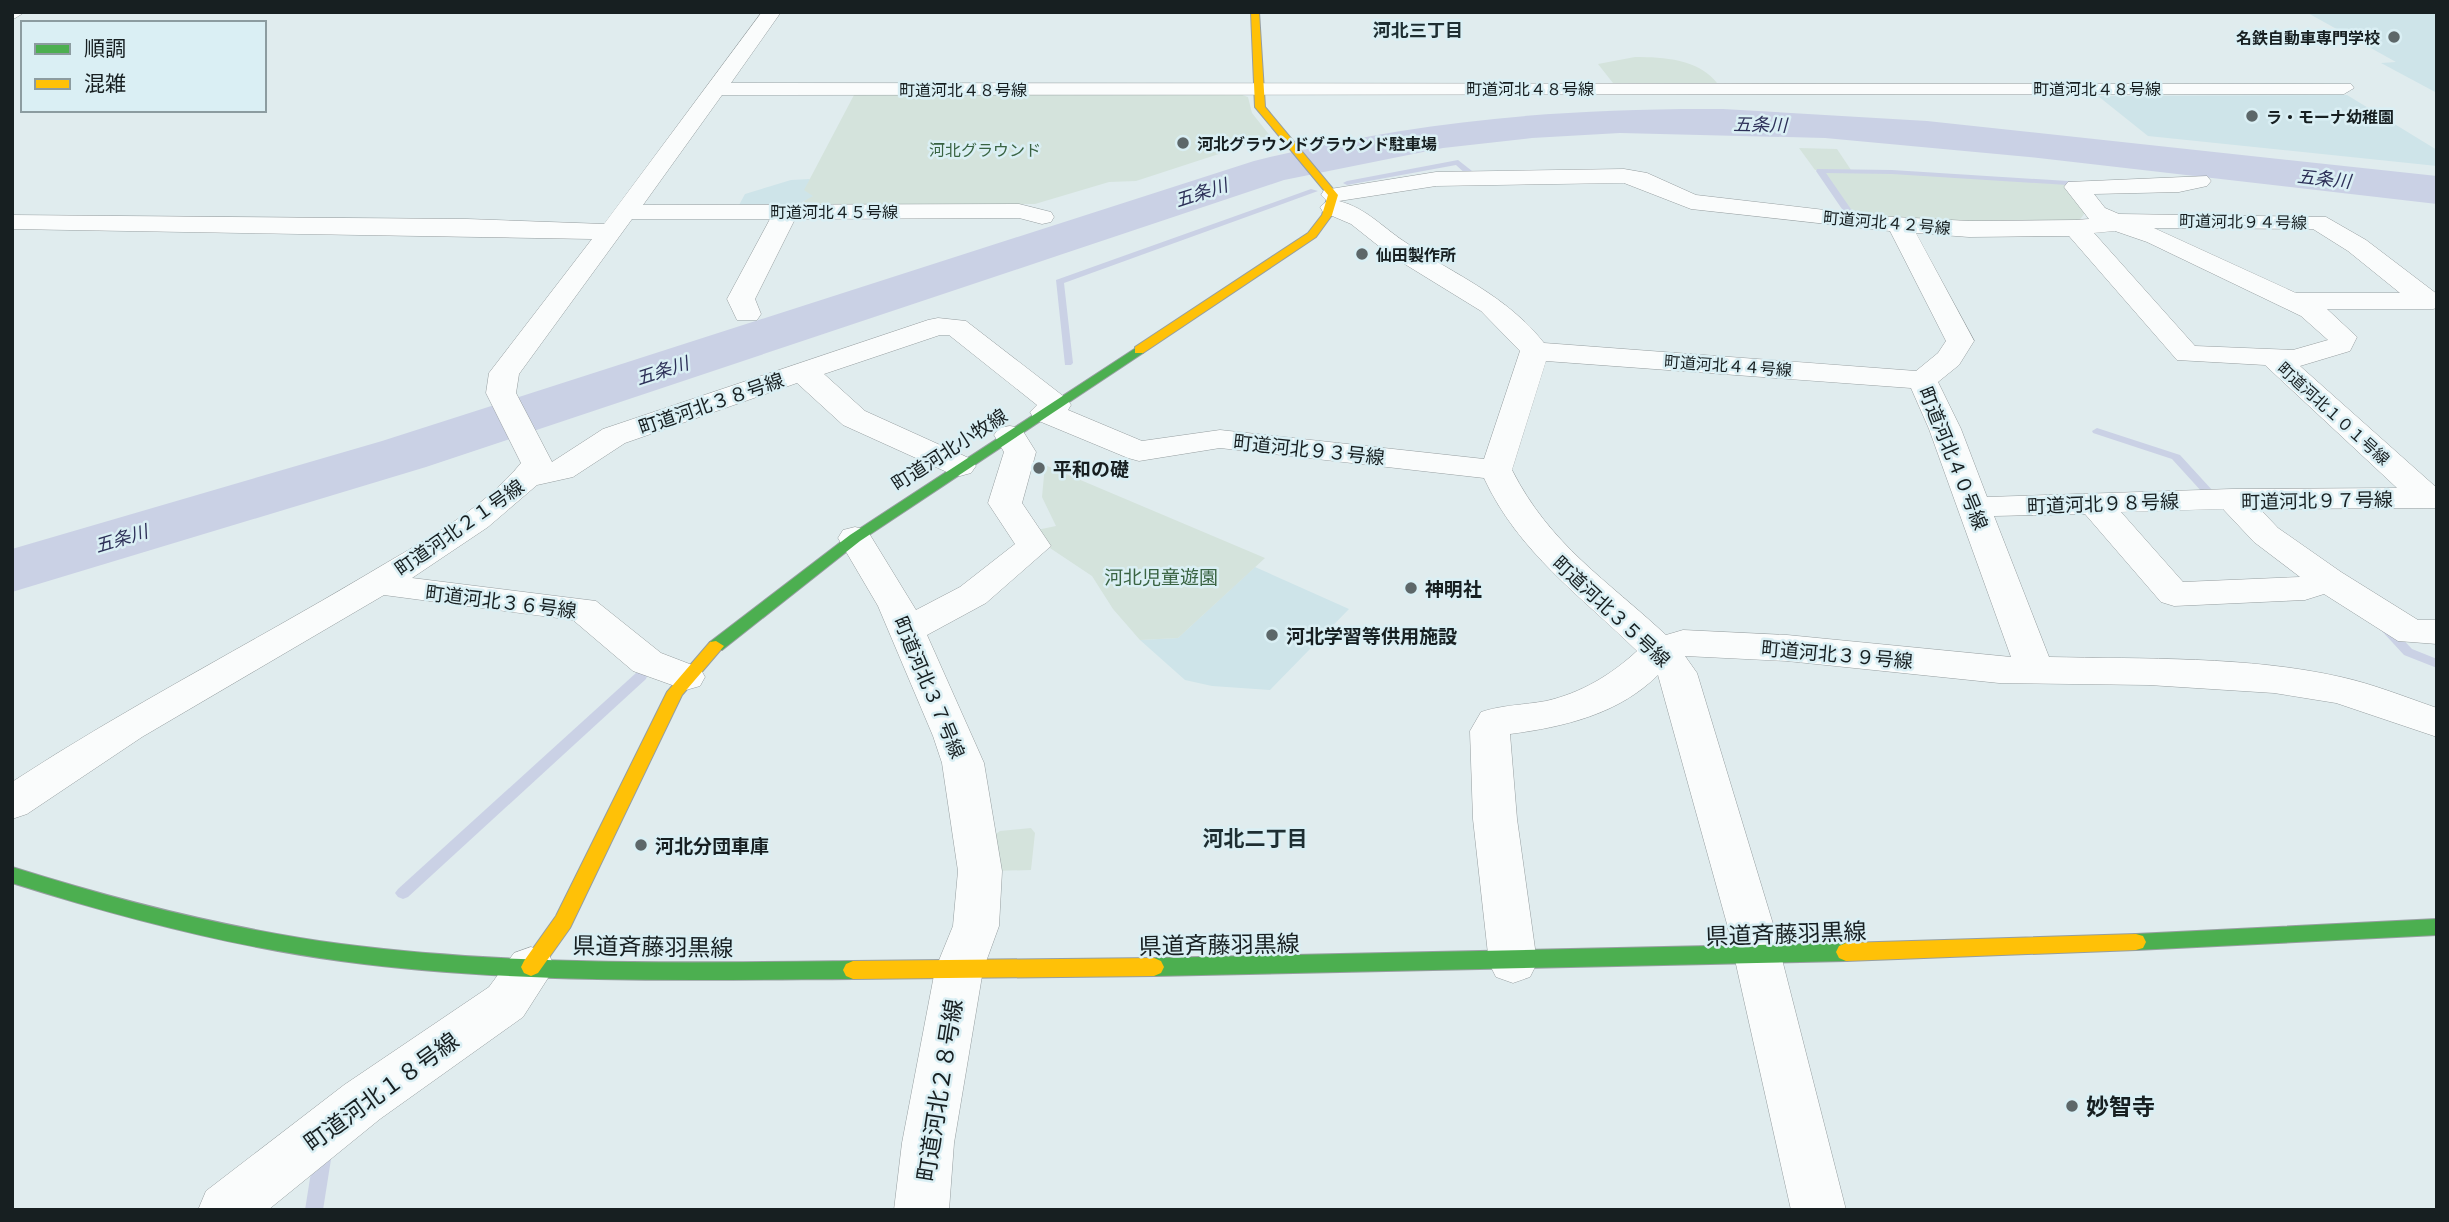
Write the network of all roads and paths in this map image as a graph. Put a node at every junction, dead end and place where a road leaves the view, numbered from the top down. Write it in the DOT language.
graph roads {
  1 [pos="772,12"];
  2 [pos="1255,12"];
  3 [pos="1258,88"];
  4 [pos="2344,88"];
  5 [pos="716,89"];
  6 [pos="2199,181"];
  7 [pos="1329,194"];
  8 [pos="787,211"];
  9 [pos="1042,217"];
  10 [pos="12,222"];
  11 [pos="618,222"];
  12 [pos="2117,222"];
  13 [pos="1899,225"];
  14 [pos="2076,228"];
  15 [pos="2432,300"];
  16 [pos="2291,301"];
  17 [pos="747,314"];
  18 [pos="1535,351"];
  19 [pos="2275,359"];
  20 [pos="796,374"];
  21 [pos="1922,380"];
  22 [pos="1051,408"];
  23 [pos="1010,435"];
  24 [pos="530,463"];
  25 [pos="960,466"];
  26 [pos="1496,470"];
  27 [pos="2432,498"];
  28 [pos="2232,499"];
  29 [pos="2095,504"];
  30 [pos="1974,508"];
  31 [pos="855,538"];
  32 [pos="2328,580"];
  33 [pos="380,582"];
  34 [pos="907,630"];
  35 [pos="2437,632"];
  36 [pos="1661,650"];
  37 [pos="2035,671"];
  38 [pos="686,677"];
  39 [pos="2437,723"];
  40 [pos="12,803"];
  41 [pos="12,875"];
  42 [pos="2437,927"];
  43 [pos="1756,957"];
  44 [pos="1513,962"];
  45 [pos="531,967"];
  46 [pos="959,970"];
  47 [pos="225,1210"];
  48 [pos="921,1210"];
  49 [pos="1819,1210"];
  1 -- 5 [label="street"];
  2 -- 3 [label="street"];
  3 -- 4 [label="street, 町道河北４８号線"];
  3 -- 5 [label="street, 町道河北４８号線"];
  3 -- 7 [label="street"];
  5 -- 11 [label="street"];
  6 -- 12 [label="street"];
  7 -- 13 [label="street, 町道河北４２号線"];
  7 -- 18 [label="street"];
  7 -- 22 [label="street, 町道河北小牧線"];
  8 -- 9 [label="street, 町道河北４５号線"];
  8 -- 11 [label="street, 町道河北４５号線"];
  8 -- 17 [label="street"];
  10 -- 11 [label="street, 町道河北４５号線"];
  11 -- 24 [label="street"];
  12 -- 14 [label="street, 町道河北４２号線"];
  12 -- 15 [label="street, 町道河北９４号線"];
  12 -- 16 [label="street"];
  13 -- 14 [label="street, 町道河北４２号線"];
  13 -- 21 [label="street, 町道河北４０号線"];
  14 -- 19 [label="street, 町道河北１０１号線"];
  15 -- 16 [label="street"];
  16 -- 19 [label="street"];
  18 -- 21 [label="street, 町道河北４４号線"];
  18 -- 26 [label="street"];
  19 -- 27 [label="street, 町道河北１０１号線"];
  20 -- 22 [label="street, 町道河北９３号線"];
  20 -- 24 [label="street, 町道河北３８号線"];
  20 -- 25 [label="street, 町道河北３８号線"];
  21 -- 30 [label="street, 町道河北４０号線"];
  22 -- 23 [label="street, 町道河北小牧線"];
  22 -- 26 [label="street, 町道河北９３号線"];
  23 -- 25 [label="street, 町道河北小牧線"];
  23 -- 34 [label="street"];
  24 -- 33 [label="street, 町道河北２１号線"];
  25 -- 31 [label="street, 町道河北小牧線"];
  26 -- 36 [label="street, 町道河北３５号線"];
  27 -- 28 [label="street, 町道河北９７号線"];
  28 -- 29 [label="street, 町道河北９８号線"];
  28 -- 32 [label="street, 町道河北９７号線"];
  29 -- 30 [label="street, 町道河北９８号線"];
  29 -- 32 [label="street"];
  30 -- 37 [label="street, 町道河北４０号線"];
  31 -- 34 [label="street, 町道河北３７号線"];
  31 -- 38 [label="street, 町道河北小牧線"];
  32 -- 35 [label="street, 町道河北９７号線"];
  33 -- 38 [label="street, 町道河北３６号線"];
  33 -- 40 [label="street, 町道河北２１号線"];
  34 -- 46 [label="street, 町道河北３７号線"];
  36 -- 37 [label="street, 町道河北３９号線"];
  36 -- 43 [label="street, 町道河北３５号線"];
  36 -- 44 [label="street"];
  37 -- 39 [label="street, 町道河北３９号線"];
  38 -- 45 [label="street, 町道河北小牧線"];
  41 -- 45 [label="street, 県道斉藤羽黒線"];
  42 -- 43 [label="street, 県道斉藤羽黒線"];
  43 -- 44 [label="street, 県道斉藤羽黒線"];
  43 -- 49 [label="street, 町道河北３５号線"];
  44 -- 46 [label="street, 県道斉藤羽黒線"];
  45 -- 46 [label="street, 県道斉藤羽黒線"];
  45 -- 47 [label="street, 町道河北１８号線"];
  46 -- 48 [label="street, 町道河北２８号線"];
}
